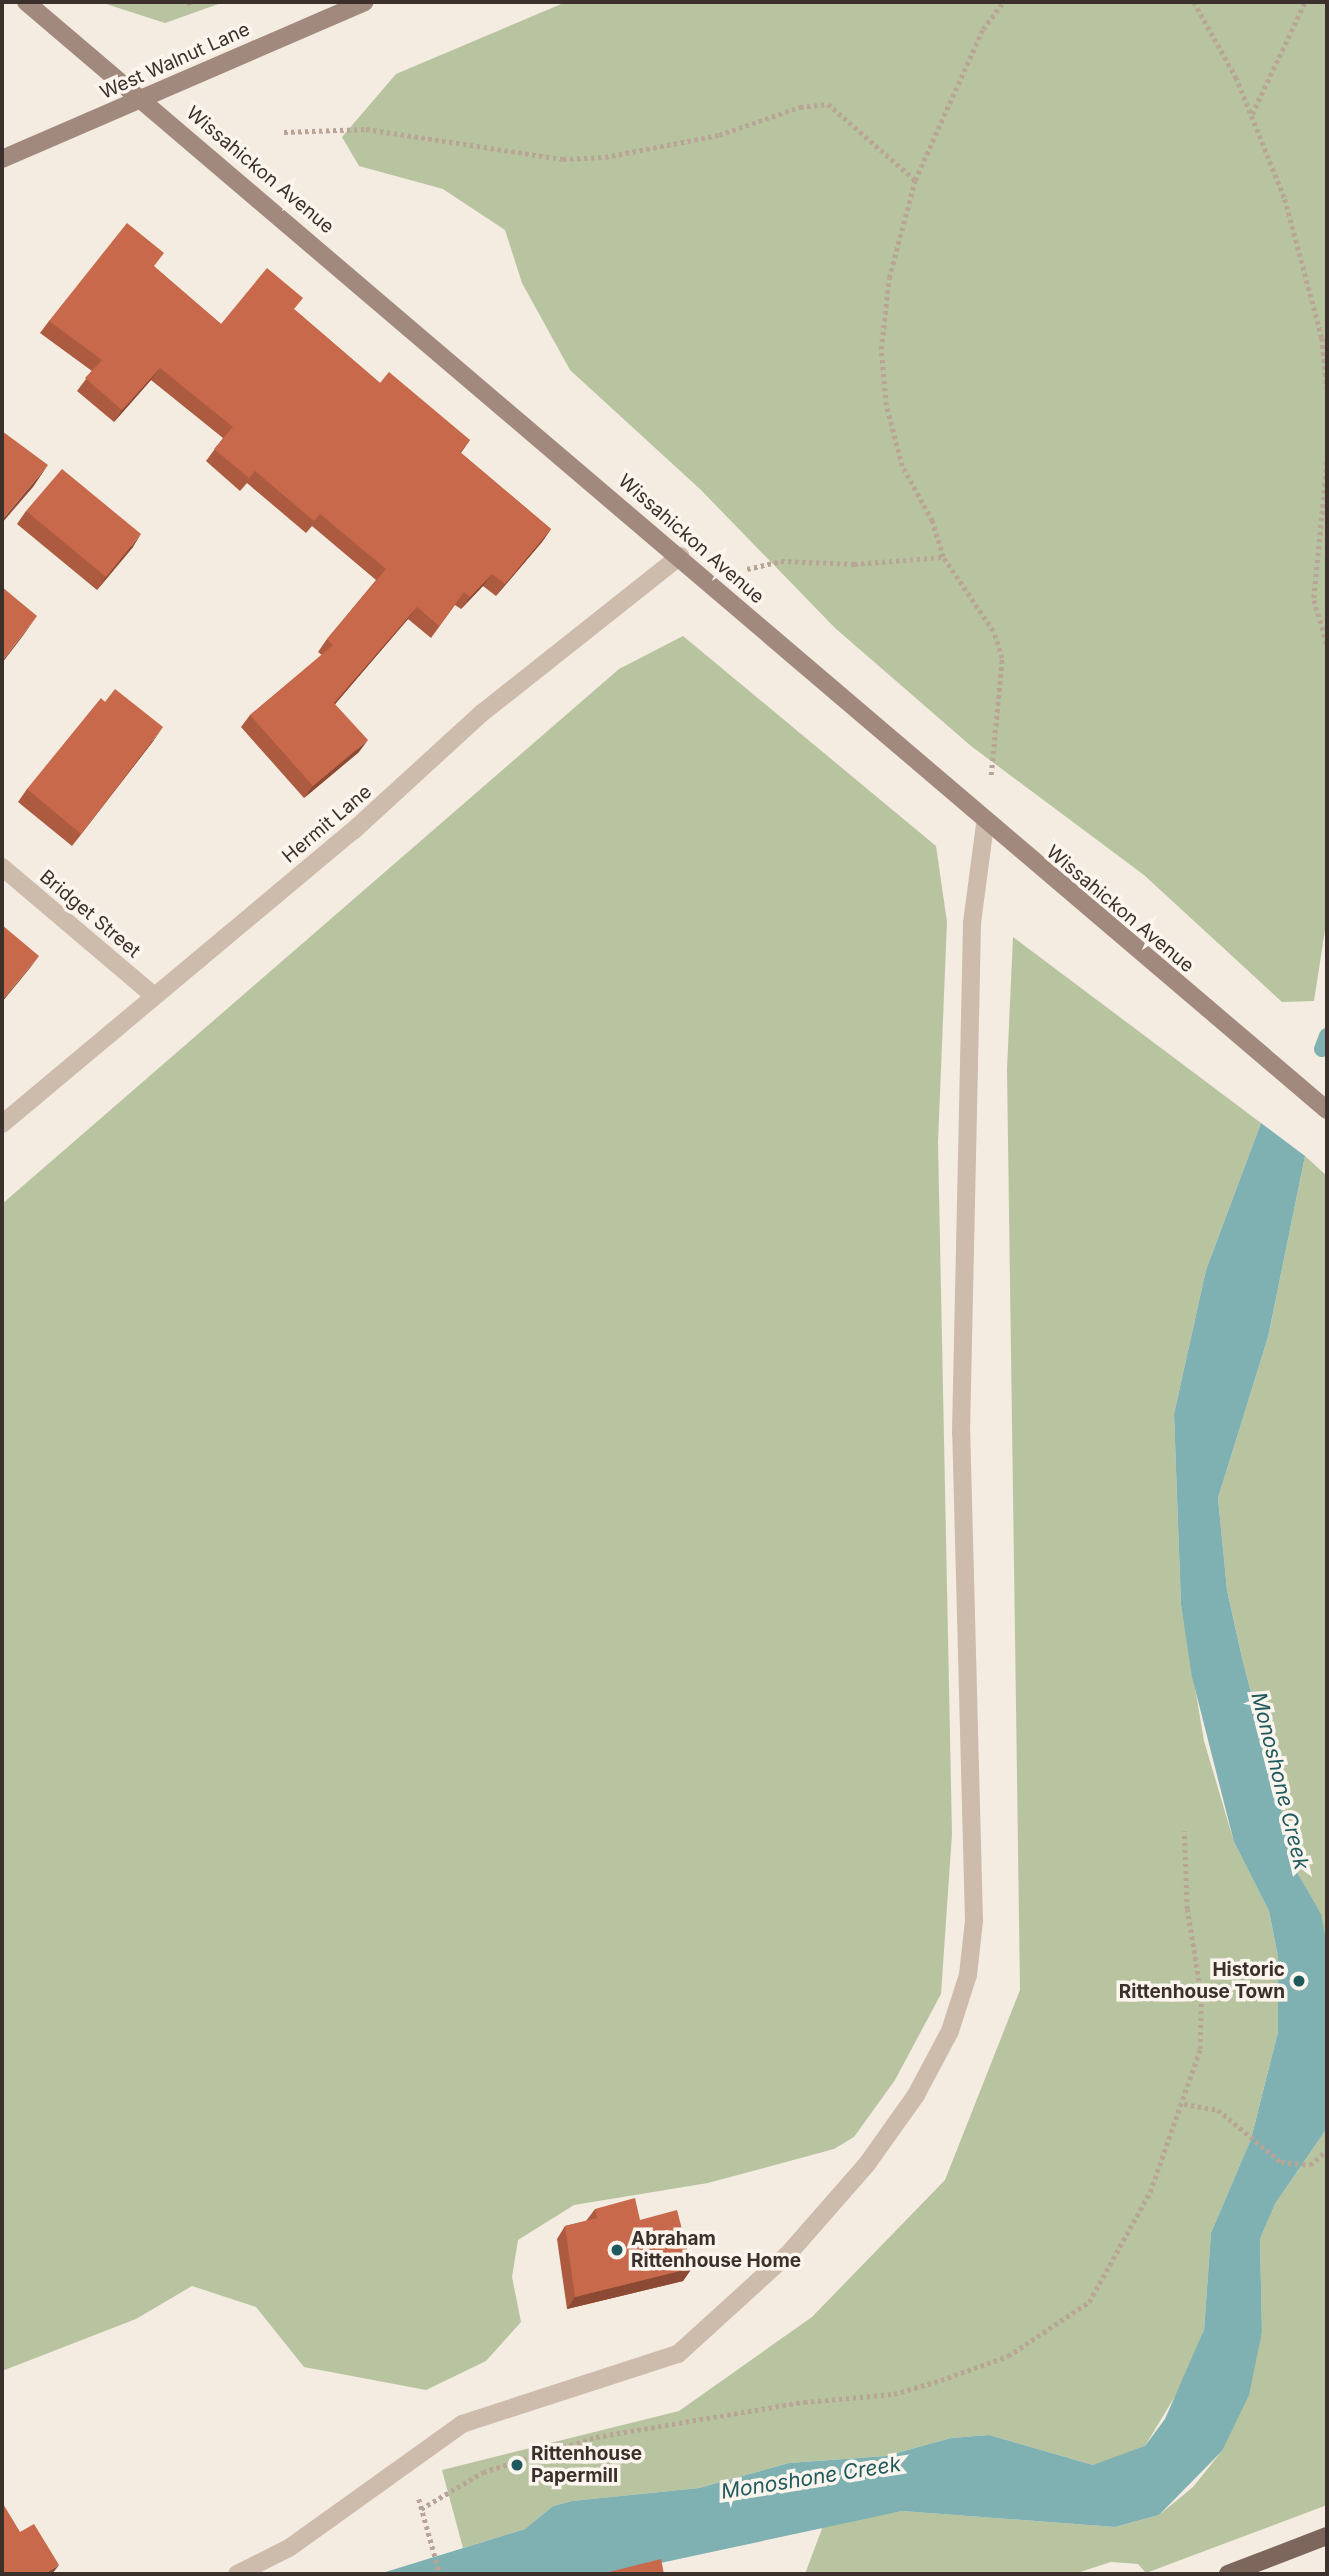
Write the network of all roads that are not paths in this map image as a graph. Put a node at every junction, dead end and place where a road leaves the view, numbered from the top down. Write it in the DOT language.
graph roads {
  1 [pos="26,2"];
  2 [pos="365,2"];
  3 [pos="142,99"];
  4 [pos="2,159"];
  5 [pos="680,556"];
  6 [pos="985,824"];
  7 [pos="2,867"];
  8 [pos="152,994"];
  9 [pos="1327,1110"];
  10 [pos="2,1124"];
  11 [pos="1327,2536"];
  12 [pos="237,2574"];
  13 [pos="1228,2574"];
  1 -- 3 [label="street, Wissahickon Avenue"];
  2 -- 3 [label="street, West Walnut Lane"];
  3 -- 4 [label="street, West Walnut Lane"];
  3 -- 5 [label="street, Wissahickon Avenue"];
  5 -- 6 [label="street, Wissahickon Avenue"];
  5 -- 8 [label="street, Hermit Lane"];
  6 -- 9 [label="street, Wissahickon Avenue"];
  6 -- 12 [label="street"];
  7 -- 8 [label="street, Bridget Street"];
  8 -- 10 [label="street, Hermit Lane"];
  11 -- 13 [label="main road"];
}
